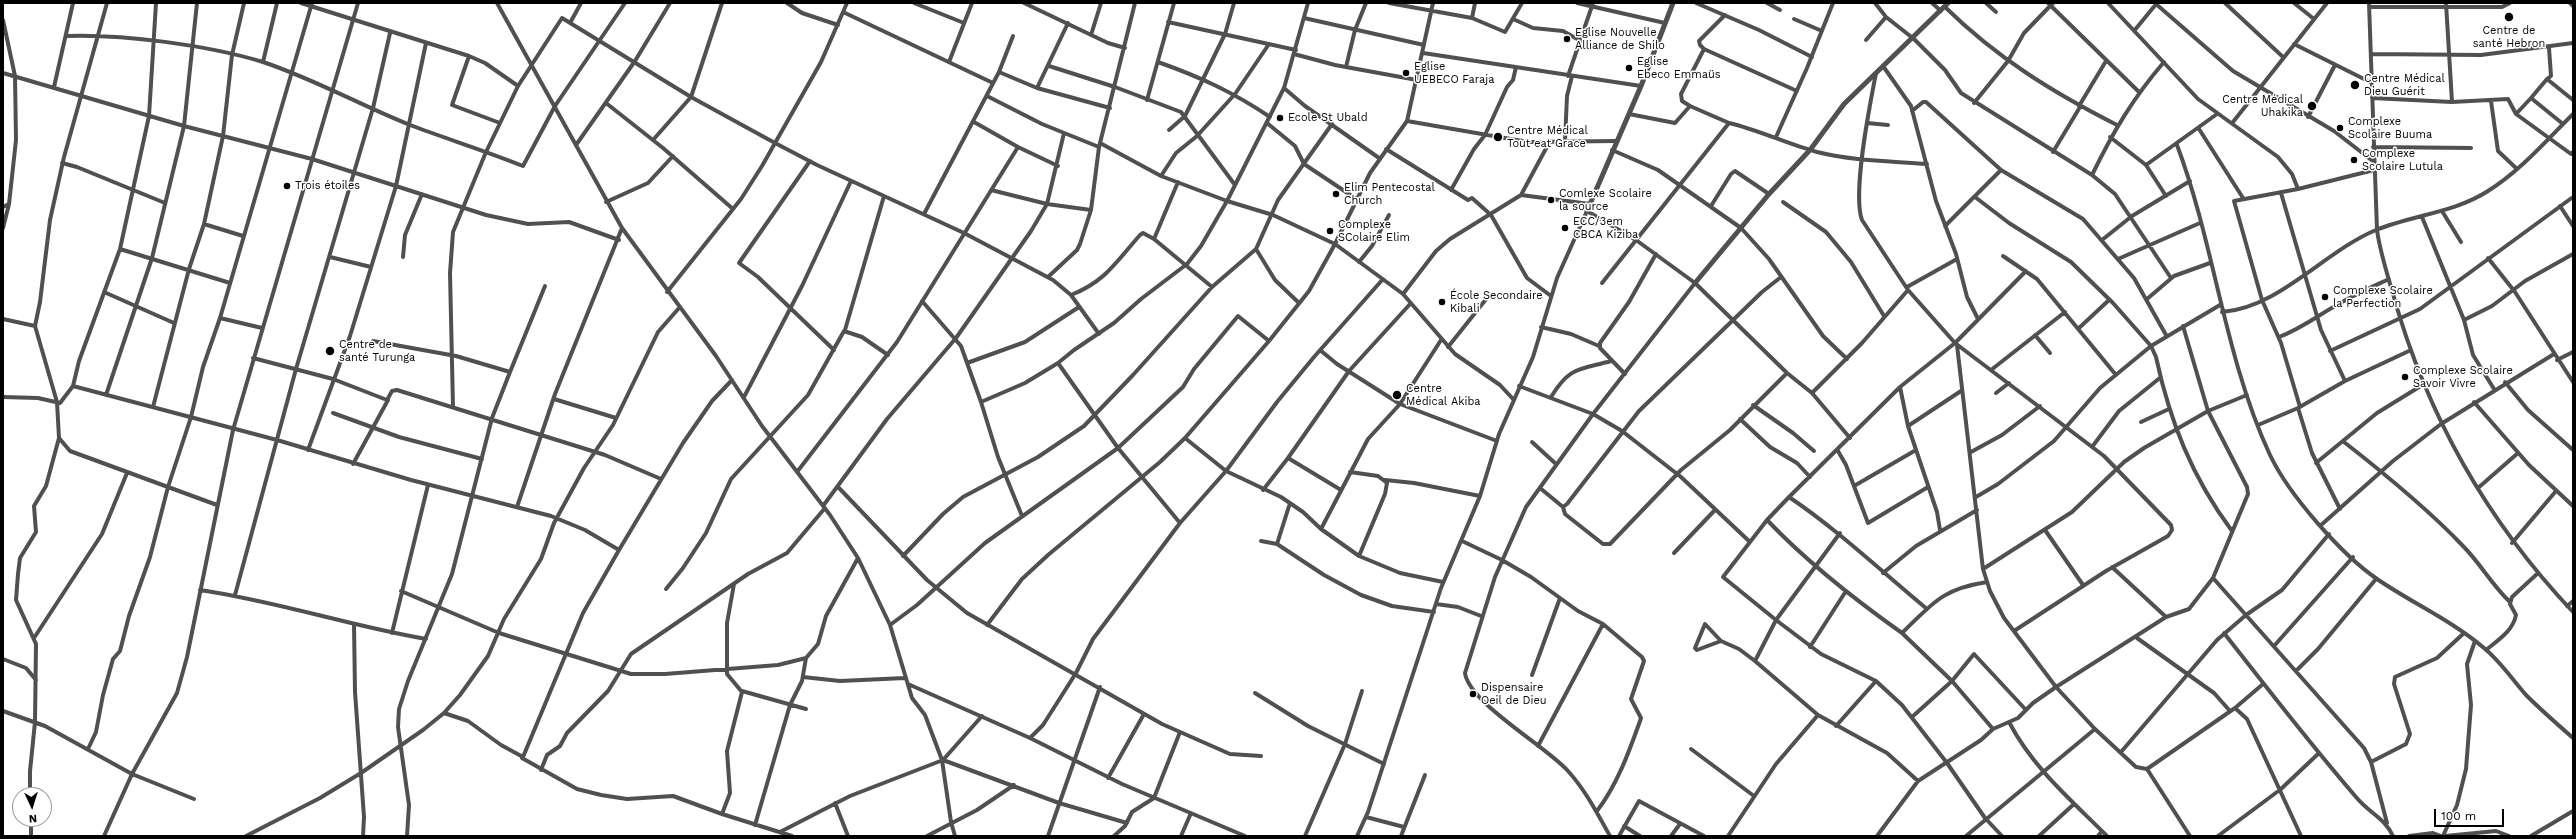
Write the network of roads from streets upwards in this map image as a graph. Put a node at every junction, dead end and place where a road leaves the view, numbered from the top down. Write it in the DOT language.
graph roads {
  1 [pos="73,3"];
  2 [pos="107,3"];
  3 [pos="156,3"];
  4 [pos="198,3"];
  5 [pos="244,3"];
  6 [pos="277,3"];
  7 [pos="301,3"];
  8 [pos="358,3"];
  9 [pos="497,3"];
  10 [pos="581,3"];
  11 [pos="625,3"];
  12 [pos="670,3"];
  13 [pos="716,3"];
  14 [pos="787,3"];
  15 [pos="847,3"];
  16 [pos="914,3"];
  17 [pos="972,3"];
  18 [pos="1024,3"];
  19 [pos="1101,3"];
  20 [pos="1135,3"];
  21 [pos="1174,3"];
  22 [pos="1234,3"];
  23 [pos="1308,3"];
  24 [pos="1366,3"];
  25 [pos="1389,3"];
  26 [pos="1433,3"];
  27 [pos="1475,3"];
  28 [pos="1522,3"];
  29 [pos="1577,3"];
  30 [pos="1673,3"];
  31 [pos="1696,3"];
  32 [pos="1767,3"];
  33 [pos="1832,3"];
  34 [pos="1876,3"];
  35 [pos="1932,3"];
  36 [pos="1986,3"];
  37 [pos="2225,3"];
  38 [pos="2294,3"];
  39 [pos="2327,3"];
  40 [pos="2510,3"];
  41 [pos="2570,3"];
  42 [pos="311,4"];
  43 [pos="722,4"];
  44 [pos="2050,4"];
  45 [pos="2110,4"];
  46 [pos="2156,4"];
  47 [pos="1592,5"];
  48 [pos="2369,5"];
  49 [pos="2446,5"];
  50 [pos="2573,6"];
  51 [pos="1945,7"];
  52 [pos="1780,10"];
  53 [pos="1432,11"];
  54 [pos="843,12"];
  55 [pos="1996,12"];
  56 [pos="1725,15"];
  57 [pos="1886,17"];
  58 [pos="1304,18"];
  59 [pos="1472,18"];
  60 [pos="1513,19"];
  61 [pos="1794,19"];
  62 [pos="2314,19"];
  63 [pos="3,20"];
  64 [pos="353,20"];
  65 [pos="1168,22"];
  66 [pos="570,23"];
  67 [pos="964,23"];
  68 [pos="1068,23"];
  69 [pos="1665,23"];
  70 [pos="838,25"];
  71 [pos="1355,30"];
  72 [pos="2134,31"];
  73 [pos="1822,32"];
  74 [pos="390,33"];
  75 [pos="1225,34"];
  76 [pos="99,35"];
  77 [pos="1091,35"];
  78 [pos="66,36"];
  79 [pos="1013,36"];
  80 [pos="1914,39"];
  81 [pos="599,40"];
  82 [pos="1579,40"];
  83 [pos="1866,40"];
  84 [pos="154,42"];
  85 [pos="426,43"];
  86 [pos="1269,44"];
  87 [pos="2294,44"];
  88 [pos="2573,44"];
  89 [pos="1424,45"];
  90 [pos="194,48"];
  91 [pos="1125,48"];
  92 [pos="2549,48"];
  93 [pos="1704,49"];
  94 [pos="1295,52"];
  95 [pos="1423,53"];
  96 [pos="2371,54"];
  97 [pos="2447,54"];
  98 [pos="232,55"];
  99 [pos="469,56"];
  100 [pos="1812,57"];
  101 [pos="2283,57"];
  102 [pos="2008,60"];
  103 [pos="635,61"];
  104 [pos="2106,61"];
  105 [pos="263,62"];
  106 [pos="949,62"];
  107 [pos="1158,62"];
  108 [pos="2164,62"];
  109 [pos="533,64"];
  110 [pos="1049,66"];
  111 [pos="1883,66"];
  112 [pos="2335,66"];
  113 [pos="1346,67"];
  114 [pos="1516,67"];
  115 [pos="999,72"];
  116 [pos="3,73"];
  117 [pos="1876,73"];
  118 [pos="292,74"];
  119 [pos="15,76"];
  120 [pos="1570,76"];
  121 [pos="1204,78"];
  122 [pos="2547,79"];
  123 [pos="1417,80"];
  124 [pos="993,83"];
  125 [pos="2372,83"];
  126 [pos="518,86"];
  127 [pos="1641,86"];
  128 [pos="2260,86"];
  129 [pos="54,87"];
  130 [pos="1115,87"];
  131 [pos="1037,88"];
  132 [pos="1284,88"];
  133 [pos="333,89"];
  134 [pos="1797,90"];
  135 [pos="2139,92"];
  136 [pos="1235,94"];
  137 [pos="82,96"];
  138 [pos="987,96"];
  139 [pos="691,97"];
  140 [pos="2372,98"];
  141 [pos="2532,98"];
  142 [pos="1147,100"];
  143 [pos="2573,100"];
  144 [pos="2491,101"];
  145 [pos="2452,102"];
  146 [pos="606,103"];
  147 [pos="1974,103"];
  148 [pos="555,106"];
  149 [pos="1690,106"];
  150 [pos="2080,106"];
  151 [pos="373,108"];
  152 [pos="1110,108"];
  153 [pos="1912,111"];
  154 [pos="1629,114"];
  155 [pos="2217,114"];
  156 [pos="2516,114"];
  157 [pos="2573,114"];
  158 [pos="150,116"];
  159 [pos="1185,116"];
  160 [pos="1270,117"];
  161 [pos="2308,117"];
  162 [pos="1407,121"];
  163 [pos="500,122"];
  164 [pos="974,122"];
  165 [pos="2233,122"];
  166 [pos="1267,123"];
  167 [pos="1729,123"];
  168 [pos="1867,123"];
  169 [pos="409,124"];
  170 [pos="1332,124"];
  171 [pos="2563,124"];
  172 [pos="1888,125"];
  173 [pos="2117,125"];
  174 [pos="184,126"];
  175 [pos="2199,129"];
  176 [pos="1169,130"];
  177 [pos="1064,133"];
  178 [pos="1486,135"];
  179 [pos="223,136"];
  180 [pos="1197,136"];
  181 [pos="1776,136"];
  182 [pos="2110,137"];
  183 [pos="653,140"];
  184 [pos="2549,140"];
  185 [pos="1550,141"];
  186 [pos="1565,141"];
  187 [pos="1616,141"];
  188 [pos="776,143"];
  189 [pos="576,145"];
  190 [pos="1100,145"];
  191 [pos="2177,145"];
  192 [pos="1018,147"];
  193 [pos="2374,147"];
  194 [pos="271,148"];
  195 [pos="2471,148"];
  196 [pos="1386,149"];
  197 [pos="1612,150"];
  198 [pos="1810,150"];
  199 [pos="486,152"];
  200 [pos="2053,152"];
  201 [pos="2572,154"];
  202 [pos="673,156"];
  203 [pos="1379,158"];
  204 [pos="312,159"];
  205 [pos="1862,160"];
  206 [pos="810,161"];
  207 [pos="2374,162"];
  208 [pos="62,164"];
  209 [pos="1304,164"];
  210 [pos="1927,164"];
  211 [pos="2146,165"];
  212 [pos="1058,166"];
  213 [pos="2517,169"];
  214 [pos="2001,170"];
  215 [pos="2374,170"];
  216 [pos="354,173"];
  217 [pos="2092,175"];
  218 [pos="1161,176"];
  219 [pos="851,181"];
  220 [pos="2190,181"];
  221 [pos="1178,182"];
  222 [pos="1680,184"];
  223 [pos="1235,185"];
  224 [pos="396,186"];
  225 [pos="2298,189"];
  226 [pos="133,190"];
  227 [pos="991,190"];
  228 [pos="1451,190"];
  229 [pos="2281,193"];
  230 [pos="422,194"];
  231 [pos="1770,194"];
  232 [pos="1521,195"];
  233 [pos="884,196"];
  234 [pos="2166,196"];
  235 [pos="1976,197"];
  236 [pos="2573,197"];
  237 [pos="2243,198"];
  238 [pos="1358,200"];
  239 [pos="1227,201"];
  240 [pos="606,202"];
  241 [pos="1783,202"];
  242 [pos="165,203"];
  243 [pos="9,204"];
  244 [pos="1048,204"];
  245 [pos="1590,204"];
  246 [pos="3,206"];
  247 [pos="1711,206"];
  248 [pos="2560,206"];
  249 [pos="463,208"];
  250 [pos="733,209"];
  251 [pos="1091,210"];
  252 [pos="1588,211"];
  253 [pos="2442,211"];
  254 [pos="924,214"];
  255 [pos="1273,215"];
  256 [pos="1389,215"];
  257 [pos="1491,215"];
  258 [pos="2132,216"];
  259 [pos="2422,217"];
  260 [pos="2200,223"];
  261 [pos="204,224"];
  262 [pos="1945,226"];
  263 [pos="2573,226"];
  264 [pos="3,228"];
  265 [pos="622,228"];
  266 [pos="1741,228"];
  267 [pos="2377,230"];
  268 [pos="964,233"];
  269 [pos="243,236"];
  270 [pos="1154,239"];
  271 [pos="619,240"];
  272 [pos="1636,240"];
  273 [pos="2102,240"];
  274 [pos="2461,242"];
  275 [pos="2150,243"];
  276 [pos="1335,244"];
  277 [pos="120,249"];
  278 [pos="1256,249"];
  279 [pos="1656,254"];
  280 [pos="2573,254"];
  281 [pos="2003,256"];
  282 [pos="330,257"];
  283 [pos="403,257"];
  284 [pos="152,258"];
  285 [pos="1010,258"];
  286 [pos="2488,258"];
  287 [pos="1957,259"];
  288 [pos="2118,259"];
  289 [pos="1359,262"];
  290 [pos="2210,262"];
  291 [pos="1187,264"];
  292 [pos="371,267"];
  293 [pos="189,269"];
  294 [pos="2026,271"];
  295 [pos="2304,275"];
  296 [pos="1048,277"];
  297 [pos="1781,277"];
  298 [pos="2171,278"];
  299 [pos="1383,279"];
  300 [pos="2389,279"];
  301 [pos="230,283"];
  302 [pos="1602,283"];
  303 [pos="1695,283"];
  304 [pos="544,286"];
  305 [pos="1212,287"];
  306 [pos="2451,287"];
  307 [pos="1908,288"];
  308 [pos="2513,289"];
  309 [pos="104,292"];
  310 [pos="667,292"];
  311 [pos="1403,294"];
  312 [pos="1071,295"];
  313 [pos="1551,296"];
  314 [pos="1487,298"];
  315 [pos="2147,299"];
  316 [pos="2109,300"];
  317 [pos="2262,300"];
  318 [pos="922,301"];
  319 [pos="1299,303"];
  320 [pos="1411,303"];
  321 [pos="137,305"];
  322 [pos="2220,305"];
  323 [pos="1079,306"];
  324 [pos="679,308"];
  325 [pos="789,309"];
  326 [pos="2065,312"];
  327 [pos="2222,312"];
  328 [pos="1884,316"];
  329 [pos="2316,316"];
  330 [pos="220,318"];
  331 [pos="2400,318"];
  332 [pos="3,319"];
  333 [pos="1978,319"];
  334 [pos="2464,320"];
  335 [pos="1733,321"];
  336 [pos="174,323"];
  337 [pos="35,326"];
  338 [pos="2183,326"];
  339 [pos="1541,327"];
  340 [pos="262,328"];
  341 [pos="2079,328"];
  342 [pos="845,330"];
  343 [pos="1099,334"];
  344 [pos="2035,335"];
  345 [pos="2166,335"];
  346 [pos="2279,337"];
  347 [pos="956,338"];
  348 [pos="1441,340"];
  349 [pos="373,341"];
  350 [pos="1269,341"];
  351 [pos="1956,344"];
  352 [pos="1599,346"];
  353 [pos="2151,346"];
  354 [pos="1448,347"];
  355 [pos="834,350"];
  356 [pos="1320,350"];
  357 [pos="2411,350"];
  358 [pos="2330,351"];
  359 [pos="2573,352"];
  360 [pos="2050,353"];
  361 [pos="2554,354"];
  362 [pos="452,355"];
  363 [pos="888,355"];
  364 [pos="253,358"];
  365 [pos="1847,359"];
  366 [pos="2557,360"];
  367 [pos="1611,361"];
  368 [pos="967,363"];
  369 [pos="1058,363"];
  370 [pos="296,369"];
  371 [pos="1990,370"];
  372 [pos="1349,371"];
  373 [pos="510,372"];
  374 [pos="1787,373"];
  375 [pos="1625,374"];
  376 [pos="2116,375"];
  377 [pos="2161,377"];
  378 [pos="333,379"];
  379 [pos="732,380"];
  380 [pos="2345,381"];
  381 [pos="2506,382"];
  382 [pos="2573,382"];
  383 [pos="2009,383"];
  384 [pos="2424,384"];
  385 [pos="73,386"];
  386 [pos="1519,386"];
  387 [pos="1900,387"];
  388 [pos="2494,389"];
  389 [pos="1961,391"];
  390 [pos="1812,392"];
  391 [pos="1996,393"];
  392 [pos="106,395"];
  393 [pos="2247,395"];
  394 [pos="3,397"];
  395 [pos="744,397"];
  396 [pos="1551,397"];
  397 [pos="554,399"];
  398 [pos="1513,399"];
  399 [pos="388,400"];
  400 [pos="57,402"];
  401 [pos="981,402"];
  402 [pos="2474,402"];
  403 [pos="1400,404"];
  404 [pos="1753,405"];
  405 [pos="2040,406"];
  406 [pos="153,407"];
  407 [pos="453,407"];
  408 [pos="2299,408"];
  409 [pos="2169,409"];
  410 [pos="2208,411"];
  411 [pos="334,413"];
  412 [pos="1094,414"];
  413 [pos="1593,414"];
  414 [pos="191,418"];
  415 [pos="492,418"];
  416 [pos="616,418"];
  417 [pos="1740,419"];
  418 [pos="2141,422"];
  419 [pos="2441,424"];
  420 [pos="2258,425"];
  421 [pos="1908,426"];
  422 [pos="371,428"];
  423 [pos="2068,428"];
  424 [pos="2175,429"];
  425 [pos="233,430"];
  426 [pos="1622,431"];
  427 [pos="541,435"];
  428 [pos="771,436"];
  429 [pos="59,438"];
  430 [pos="1185,438"];
  431 [pos="1850,438"];
  432 [pos="277,440"];
  433 [pos="1497,441"];
  434 [pos="1532,442"];
  435 [pos="2344,442"];
  436 [pos="2092,446"];
  437 [pos="1118,448"];
  438 [pos="308,450"];
  439 [pos="1916,450"];
  440 [pos="2573,450"];
  441 [pos="1814,451"];
  442 [pos="1838,451"];
  443 [pos="596,452"];
  444 [pos="1971,452"];
  445 [pos="2518,453"];
  446 [pos="1288,458"];
  447 [pos="482,459"];
  448 [pos="2316,463"];
  449 [pos="353,464"];
  450 [pos="1556,464"];
  451 [pos="2118,470"];
  452 [pos="1226,471"];
  453 [pos="2381,471"];
  454 [pos="797,472"];
  455 [pos="1350,472"];
  456 [pos="127,473"];
  457 [pos="1005,474"];
  458 [pos="1677,474"];
  459 [pos="1143,476"];
  460 [pos="1810,477"];
  461 [pos="662,478"];
  462 [pos="1385,480"];
  463 [pos="428,485"];
  464 [pos="1854,486"];
  465 [pos="168,487"];
  466 [pos="1928,487"];
  467 [pos="838,488"];
  468 [pos="1540,488"];
  469 [pos="2478,488"];
  470 [pos="1263,490"];
  471 [pos="1341,490"];
  472 [pos="2556,491"];
  473 [pos="473,496"];
  474 [pos="1480,496"];
  475 [pos="1976,496"];
  476 [pos="1789,497"];
  477 [pos="1290,503"];
  478 [pos="218,505"];
  479 [pos="2573,506"];
  480 [pos="517,507"];
  481 [pos="824,507"];
  482 [pos="1563,507"];
  483 [pos="2340,509"];
  484 [pos="1978,510"];
  485 [pos="1714,511"];
  486 [pos="1022,516"];
  487 [pos="557,519"];
  488 [pos="1767,520"];
  489 [pos="1180,524"];
  490 [pos="2320,526"];
  491 [pos="1321,529"];
  492 [pos="1940,530"];
  493 [pos="2046,530"];
  494 [pos="2232,531"];
  495 [pos="1840,533"];
  496 [pos="2329,534"];
  497 [pos="1261,541"];
  498 [pos="1462,541"];
  499 [pos="1750,542"];
  500 [pos="2512,542"];
  501 [pos="1277,544"];
  502 [pos="620,550"];
  503 [pos="1674,553"];
  504 [pos="904,556"];
  505 [pos="1359,556"];
  506 [pos="2353,557"];
  507 [pos="858,558"];
  508 [pos="1502,560"];
  509 [pos="1817,567"];
  510 [pos="2112,567"];
  511 [pos="1983,569"];
  512 [pos="1883,574"];
  513 [pos="2537,574"];
  514 [pos="2213,578"];
  515 [pos="2376,579"];
  516 [pos="1443,582"];
  517 [pos="1987,582"];
  518 [pos="734,584"];
  519 [pos="2083,585"];
  520 [pos="936,588"];
  521 [pos="666,589"];
  522 [pos="200,590"];
  523 [pos="401,591"];
  524 [pos="1846,591"];
  525 [pos="235,595"];
  526 [pos="1560,598"];
  527 [pos="2573,600"];
  528 [pos="2510,602"];
  529 [pos="1436,604"];
  530 [pos="440,606"];
  531 [pos="2567,606"];
  532 [pos="1927,609"];
  533 [pos="1434,612"];
  534 [pos="2573,612"];
  535 [pos="2246,615"];
  536 [pos="1481,616"];
  537 [pos="2166,617"];
  538 [pos="1776,620"];
  539 [pos="354,624"];
  540 [pos="1603,624"];
  541 [pos="890,625"];
  542 [pos="987,625"];
  543 [pos="2014,631"];
  544 [pos="2464,632"];
  545 [pos="392,633"];
  546 [pos="499,633"];
  547 [pos="1902,633"];
  548 [pos="2224,633"];
  549 [pos="34,638"];
  550 [pos="2137,638"];
  551 [pos="426,639"];
  552 [pos="1721,641"];
  553 [pos="2475,641"];
  554 [pos="2274,646"];
  555 [pos="1810,647"];
  556 [pos="2486,650"];
  557 [pos="565,654"];
  558 [pos="806,658"];
  559 [pos="3,659"];
  560 [pos="1755,661"];
  561 [pos="728,668"];
  562 [pos="620,670"];
  563 [pos="2296,671"];
  564 [pos="1076,673"];
  565 [pos="2189,674"];
  566 [pos="1532,675"];
  567 [pos="803,677"];
  568 [pos="905,678"];
  569 [pos="1952,680"];
  570 [pos="36,681"];
  571 [pos="1876,681"];
  572 [pos="908,684"];
  573 [pos="2263,684"];
  574 [pos="1100,687"];
  575 [pos="2056,687"];
  576 [pos="742,691"];
  577 [pos="1362,691"];
  578 [pos="1255,693"];
  579 [pos="790,705"];
  580 [pos="2235,708"];
  581 [pos="806,709"];
  582 [pos="2026,710"];
  583 [pos="3,711"];
  584 [pos="2230,711"];
  585 [pos="444,713"];
  586 [pos="1144,714"];
  587 [pos="1818,715"];
  588 [pos="982,716"];
  589 [pos="1912,717"];
  590 [pos="35,722"];
  591 [pos="2009,722"];
  592 [pos="1836,726"];
  593 [pos="1993,729"];
  594 [pos="2095,729"];
  595 [pos="1180,732"];
  596 [pos="1030,738"];
  597 [pos="2573,738"];
  598 [pos="1345,744"];
  599 [pos="401,745"];
  600 [pos="1538,746"];
  601 [pos="1691,749"];
  602 [pos="88,750"];
  603 [pos="2121,752"];
  604 [pos="2319,753"];
  605 [pos="1261,756"];
  606 [pos="522,758"];
  607 [pos="943,760"];
  608 [pos="1073,761"];
  609 [pos="2371,762"];
  610 [pos="1947,763"];
  611 [pos="1384,764"];
  612 [pos="541,770"];
  613 [pos="2147,770"];
  614 [pos="2042,772"];
  615 [pos="361,773"];
  616 [pos="132,774"];
  617 [pos="1425,775"];
  618 [pos="1108,778"];
  619 [pos="1918,781"];
  620 [pos="1014,785"];
  621 [pos="30,787"];
  622 [pos="2281,788"];
  623 [pos="1754,796"];
  624 [pos="1154,798"];
  625 [pos="194,800"];
  626 [pos="834,803"];
  627 [pos="1059,803"];
  628 [pos="2074,804"];
  629 [pos="1597,811"];
  630 [pos="2573,811"];
  631 [pos="1191,813"];
  632 [pos="722,814"];
  633 [pos="1366,817"];
  634 [pos="1985,818"];
  635 [pos="951,822"];
  636 [pos="1127,823"];
  637 [pos="2387,823"];
  638 [pos="755,824"];
  639 [pos="1680,824"];
  640 [pos="1624,826"];
  641 [pos="1404,827"];
  642 [pos="2102,831"];
  643 [pos="780,832"];
  644 [pos="104,836"];
  645 [pos="246,836"];
  646 [pos="363,836"];
  647 [pos="406,836"];
  648 [pos="792,836"];
  649 [pos="848,836"];
  650 [pos="927,836"];
  651 [pos="956,836"];
  652 [pos="1048,836"];
  653 [pos="1114,836"];
  654 [pos="1181,836"];
  655 [pos="1245,836"];
  656 [pos="1305,836"];
  657 [pos="1356,836"];
  658 [pos="1400,836"];
  659 [pos="1610,836"];
  660 [pos="1619,836"];
  661 [pos="1640,836"];
  662 [pos="1671,836"];
  663 [pos="1704,836"];
  664 [pos="1728,836"];
  665 [pos="1877,836"];
  666 [pos="1966,836"];
  667 [pos="2002,836"];
  668 [pos="2039,836"];
  669 [pos="2098,836"];
  670 [pos="2107,836"];
  671 [pos="2190,836"];
  672 [pos="2218,836"];
  673 [pos="2301,836"];
  674 [pos="2393,836"];
  675 [pos="2409,836"];
  676 [pos="2443,836"];
  677 [pos="2508,836"];
  678 [pos="2532,836"];
  1 -- 78 [label="street"];
  2 -- 76 [label="street"];
  3 -- 84 [label="street"];
  4 -- 90 [label="street"];
  5 -- 98 [label="street"];
  6 -- 105 [label="street"];
  7 -- 42 [label="street"];
  8 -- 64 [label="street"];
  9 -- 109 [label="street"];
  10 -- 66 [label="street"];
  11 -- 81 [label="street"];
  12 -- 103 [label="street"];
  13 -- 43 [label="street"];
  14 -- 70 [label="street"];
  15 -- 54 [label="street"];
  16 -- 67 [label="street"];
  17 -- 67 [label="street"];
  18 -- 68 [label="street"];
  19 -- 77 [label="street"];
  20 -- 91 [label="street"];
  21 -- 65 [label="street"];
  22 -- 75 [label="street"];
  23 -- 58 [label="street"];
  24 -- 71 [label="street"];
  25 -- 53 [label="street"];
  26 -- 53 [label="street"];
  27 -- 59 [label="street"];
  28 -- 60 [label="street"];
  29 -- 47 [label="street"];
  30 -- 69 [label="street"];
  31 -- 56 [label="street"];
  32 -- 52 [label="street"];
  33 -- 73 [label="street"];
  34 -- 57 [label="street"];
  35 -- 51 [label="street"];
  36 -- 55 [label="street"];
  37 -- 101 [label="street"];
  38 -- 62 [label="street"];
  39 -- 62 [label="street"];
  40 -- 49 [label="street"];
  41 -- 50 [label="street"];
  42 -- 64 [label="street"];
  42 -- 118 [label="street"];
  43 -- 139 [label="street"];
  44 -- 102 [label="street"];
  44 -- 104 [label="street"];
  45 -- 72 [label="street"];
  46 -- 72 [label="street"];
  46 -- 128 [label="street"];
  47 -- 69 [label="street"];
  47 -- 82 [label="street"];
  48 -- 49 [label="street"];
  48 -- 96 [label="street"];
  49 -- 97 [label="street"];
  51 -- 80 [label="street"];
  51 -- 102 [label="street"];
  53 -- 59 [label="street"];
  53 -- 89 [label="street"];
  54 -- 70 [label="street"];
  54 -- 106 [label="street"];
  56 -- 93 [label="street"];
  56 -- 100 [label="street"];
  57 -- 80 [label="street"];
  57 -- 83 [label="street"];
  58 -- 71 [label="street"];
  58 -- 94 [label="street"];
  59 -- 60 [label="street"];
  60 -- 82 [label="street"];
  61 -- 73 [label="street"];
  62 -- 87 [label="street"];
  63 -- 119 [label="street"];
  64 -- 74 [label="street"];
  64 -- 133 [label="street"];
  65 -- 75 [label="street"];
  65 -- 107 [label="street"];
  66 -- 81 [label="street"];
  66 -- 109 [label="street"];
  67 -- 106 [label="street"];
  68 -- 77 [label="street"];
  68 -- 110 [label="street"];
  69 -- 127 [label="street"];
  70 -- 188 [label="street"];
  71 -- 89 [label="street"];
  71 -- 113 [label="street"];
  72 -- 108 [label="street"];
  73 -- 100 [label="street"];
  74 -- 85 [label="street"];
  74 -- 151 [label="street"];
  75 -- 86 [label="street"];
  75 -- 121 [label="street"];
  76 -- 78 [label="street"];
  76 -- 84 [label="street"];
  76 -- 137 [label="street"];
  77 -- 91 [label="street"];
  78 -- 129 [label="street"];
  79 -- 115 [label="street"];
  80 -- 111 [label="street"];
  80 -- 147 [label="street"];
  81 -- 103 [label="street"];
  81 -- 148 [label="street"];
  82 -- 120 [label="street"];
  84 -- 90 [label="street"];
  84 -- 158 [label="street"];
  85 -- 99 [label="street"];
  85 -- 169 [label="street"];
  86 -- 94 [label="street"];
  86 -- 136 [label="street"];
  87 -- 101 [label="street"];
  87 -- 112 [label="street"];
  88 -- 92 [label="street"];
  89 -- 95 [label="street"];
  90 -- 98 [label="street"];
  90 -- 174 [label="street"];
  91 -- 130 [label="street"];
  92 -- 97 [label="street"];
  92 -- 122 [label="street"];
  93 -- 134 [label="street"];
  93 -- 149 [label="street"];
  94 -- 113 [label="street"];
  94 -- 132 [label="street"];
  95 -- 114 [label="street"];
  95 -- 123 [label="street"];
  96 -- 97 [label="street"];
  96 -- 125 [label="street"];
  97 -- 145 [label="street"];
  98 -- 105 [label="street"];
  98 -- 179 [label="street"];
  99 -- 126 [label="street"];
  99 -- 163 [label="street"];
  100 -- 134 [label="street"];
  101 -- 128 [label="street"];
  102 -- 147 [label="street"];
  102 -- 150 [label="street"];
  103 -- 139 [label="street"];
  103 -- 146 [label="street"];
  104 -- 135 [label="street"];
  104 -- 150 [label="street"];
  105 -- 118 [label="street"];
  106 -- 124 [label="street"];
  107 -- 121 [label="street"];
  107 -- 142 [label="street"];
  108 -- 135 [label="street"];
  108 -- 155 [label="street"];
  109 -- 126 [label="street"];
  109 -- 148 [label="street"];
  110 -- 130 [label="street"];
  110 -- 131 [label="street"];
  111 -- 117 [label="street"];
  111 -- 153 [label="street"];
  112 -- 125 [label="street"];
  112 -- 161 [label="street"];
  113 -- 123 [label="street"];
  114 -- 120 [label="street"];
  114 -- 178 [label="street"];
  115 -- 124 [label="street"];
  115 -- 131 [label="street"];
  116 -- 119 [label="street"];
  117 -- 168 [label="street"];
  117 -- 198 [label="street"];
  118 -- 133 [label="street"];
  118 -- 194 [label="street"];
  119 -- 129 [label="street"];
  119 -- 243 [label="street"];
  120 -- 127 [label="street"];
  120 -- 186 [label="street"];
  121 -- 136 [label="street"];
  121 -- 159 [label="street"];
  122 -- 141 [label="street"];
  122 -- 143 [label="street"];
  123 -- 162 [label="street"];
  124 -- 138 [label="street"];
  125 -- 140 [label="street"];
  126 -- 163 [label="street"];
  127 -- 154 [label="street"];
  128 -- 161 [label="street"];
  128 -- 165 [label="street"];
  129 -- 137 [label="street"];
  130 -- 142 [label="street"];
  130 -- 152 [label="street"];
  131 -- 152 [label="street"];
  132 -- 160 [label="street"];
  132 -- 170 [label="street"];
  133 -- 151 [label="street"];
  133 -- 204 [label="street"];
  134 -- 181 [label="street"];
  135 -- 173 [label="street"];
  136 -- 160 [label="street"];
  136 -- 180 [label="street"];
  137 -- 158 [label="street"];
  137 -- 208 [label="street"];
  138 -- 164 [label="street"];
  138 -- 177 [label="street"];
  139 -- 183 [label="street"];
  139 -- 188 [label="street"];
  140 -- 145 [label="street"];
  140 -- 193 [label="street"];
  141 -- 156 [label="street"];
  141 -- 171 [label="street"];
  142 -- 159 [label="street"];
  144 -- 145 [label="street"];
  144 -- 156 [label="street"];
  144 -- 213 [label="street"];
  146 -- 183 [label="street"];
  146 -- 189 [label="street"];
  147 -- 200 [label="street"];
  148 -- 189 [label="street"];
  148 -- 199 [label="street"];
  149 -- 154 [label="street"];
  149 -- 167 [label="street"];
  150 -- 173 [label="street"];
  150 -- 200 [label="street"];
  151 -- 169 [label="street"];
  151 -- 216 [label="street"];
  152 -- 190 [label="street"];
  153 -- 210 [label="street"];
  153 -- 214 [label="street"];
  154 -- 187 [label="street"];
  155 -- 165 [label="street"];
  155 -- 175 [label="street"];
  156 -- 184 [label="street"];
  157 -- 171 [label="street"];
  158 -- 174 [label="street"];
  158 -- 226 [label="street"];
  159 -- 176 [label="street"];
  159 -- 180 [label="street"];
  160 -- 166 [label="street"];
  161 -- 207 [label="street"];
  162 -- 178 [label="street"];
  162 -- 196 [label="street"];
  163 -- 199 [label="street"];
  164 -- 192 [label="street"];
  164 -- 254 [label="street"];
  165 -- 225 [label="street"];
  166 -- 209 [label="street"];
  166 -- 223 [label="street"];
  167 -- 181 [label="street"];
  167 -- 222 [label="street"];
  168 -- 172 [label="street"];
  168 -- 205 [label="street"];
  169 -- 199 [label="street"];
  169 -- 224 [label="street"];
  170 -- 203 [label="street"];
  170 -- 209 [label="street"];
  171 -- 184 [label="street"];
  173 -- 182 [label="street"];
  174 -- 179 [label="street"];
  174 -- 242 [label="street"];
  175 -- 191 [label="street"];
  175 -- 237 [label="street"];
  177 -- 190 [label="street"];
  177 -- 212 [label="street"];
  178 -- 185 [label="street"];
  178 -- 228 [label="street"];
  179 -- 194 [label="street"];
  179 -- 261 [label="street"];
  180 -- 218 [label="street"];
  180 -- 223 [label="street"];
  181 -- 198 [label="street"];
  182 -- 211 [label="street"];
  182 -- 217 [label="street"];
  183 -- 202 [label="street"];
  184 -- 201 [label="street"];
  184 -- 213 [label="street"];
  185 -- 186 [label="street"];
  185 -- 232 [label="street"];
  186 -- 187 [label="street"];
  187 -- 197 [label="street"];
  188 -- 206 [label="street"];
  188 -- 250 [label="street"];
  189 -- 240 [label="street"];
  190 -- 218 [label="street"];
  190 -- 251 [label="street"];
  191 -- 211 [label="street"];
  191 -- 220 [label="street"];
  192 -- 212 [label="street"];
  192 -- 227 [label="street"];
  193 -- 195 [label="street"];
  193 -- 207 [label="street"];
  194 -- 204 [label="street"];
  194 -- 269 [label="street"];
  196 -- 203 [label="street"];
  196 -- 228 [label="street"];
  197 -- 222 [label="street"];
  197 -- 245 [label="street"];
  198 -- 205 [label="street"];
  198 -- 231 [label="street"];
  199 -- 249 [label="street"];
  200 -- 217 [label="street"];
  202 -- 240 [label="street"];
  202 -- 250 [label="street"];
  203 -- 238 [label="street"];
  204 -- 216 [label="street"];
  204 -- 340 [label="street"];
  205 -- 210 [label="street"];
  205 -- 307 [label="street"];
  206 -- 219 [label="street"];
  206 -- 325 [label="street"];
  207 -- 215 [label="street"];
  208 -- 226 [label="street"];
  208 -- 337 [label="street"];
  209 -- 238 [label="street"];
  209 -- 255 [label="street"];
  210 -- 262 [label="street"];
  211 -- 234 [label="street"];
  212 -- 244 [label="street"];
  213 -- 253 [label="street"];
  214 -- 235 [label="street"];
  214 -- 273 [label="street"];
  215 -- 225 [label="street"];
  215 -- 267 [label="street"];
  216 -- 224 [label="street"];
  216 -- 282 [label="street"];
  217 -- 258 [label="street"];
  218 -- 221 [label="street"];
  219 -- 233 [label="street"];
  219 -- 325 [label="street"];
  220 -- 234 [label="street"];
  220 -- 260 [label="street"];
  221 -- 239 [label="street"];
  221 -- 270 [label="street"];
  222 -- 247 [label="street"];
  222 -- 272 [label="street"];
  223 -- 239 [label="street"];
  224 -- 230 [label="street"];
  224 -- 292 [label="street"];
  225 -- 229 [label="street"];
  226 -- 242 [label="street"];
  226 -- 277 [label="street"];
  227 -- 244 [label="street"];
  227 -- 268 [label="street"];
  228 -- 257 [label="street"];
  229 -- 237 [label="street"];
  229 -- 295 [label="street"];
  230 -- 249 [label="street"];
  230 -- 283 [label="street"];
  231 -- 247 [label="street"];
  231 -- 266 [label="street"];
  232 -- 245 [label="street"];
  232 -- 257 [label="street"];
  233 -- 254 [label="street"];
  233 -- 342 [label="street"];
  234 -- 258 [label="street"];
  235 -- 262 [label="street"];
  235 -- 316 [label="street"];
  236 -- 248 [label="street"];
  237 -- 317 [label="street"];
  238 -- 276 [label="street"];
  239 -- 255 [label="street"];
  239 -- 291 [label="street"];
  240 -- 265 [label="street"];
  241 -- 328 [label="street"];
  242 -- 284 [label="street"];
  243 -- 246 [label="street"];
  243 -- 264 [label="street"];
  244 -- 251 [label="street"];
  244 -- 285 [label="street"];
  245 -- 252 [label="street"];
  247 -- 266 [label="street"];
  248 -- 263 [label="street"];
  248 -- 286 [label="street"];
  249 -- 271 [label="street"];
  249 -- 362 [label="street"];
  250 -- 310 [label="street"];
  251 -- 296 [label="street"];
  252 -- 272 [label="street"];
  252 -- 313 [label="street"];
  253 -- 259 [label="street"];
  253 -- 274 [label="street"];
  254 -- 268 [label="street"];
  255 -- 276 [label="street"];
  255 -- 278 [label="street"];
  256 -- 289 [label="street"];
  257 -- 311 [label="street"];
  257 -- 313 [label="street"];
  258 -- 273 [label="street"];
  258 -- 275 [label="street"];
  259 -- 267 [label="street"];
  259 -- 306 [label="street"];
  260 -- 275 [label="street"];
  260 -- 290 [label="street"];
  261 -- 269 [label="street"];
  261 -- 293 [label="street"];
  262 -- 287 [label="street"];
  265 -- 271 [label="street"];
  265 -- 310 [label="street"];
  266 -- 297 [label="street"];
  266 -- 303 [label="street"];
  267 -- 295 [label="street"];
  267 -- 300 [label="street"];
  268 -- 285 [label="street"];
  268 -- 318 [label="street"];
  269 -- 301 [label="street"];
  270 -- 291 [label="street"];
  270 -- 312 [label="street"];
  271 -- 397 [label="street"];
  272 -- 279 [label="street"];
  272 -- 302 [label="street"];
  273 -- 288 [label="street"];
  275 -- 288 [label="street"];
  275 -- 298 [label="street"];
  276 -- 289 [label="street"];
  276 -- 319 [label="street"];
  277 -- 284 [label="street"];
  277 -- 309 [label="street"];
  278 -- 305 [label="street"];
  278 -- 319 [label="street"];
  279 -- 303 [label="street"];
  279 -- 352 [label="street"];
  280 -- 308 [label="street"];
  281 -- 294 [label="street"];
  282 -- 292 [label="street"];
  282 -- 370 [label="street"];
  284 -- 293 [label="street"];
  284 -- 321 [label="street"];
  285 -- 296 [label="street"];
  285 -- 347 [label="street"];
  286 -- 306 [label="street"];
  286 -- 308 [label="street"];
  287 -- 307 [label="street"];
  287 -- 333 [label="street"];
  288 -- 315 [label="street"];
  289 -- 299 [label="street"];
  290 -- 298 [label="street"];
  290 -- 322 [label="street"];
  291 -- 305 [label="street"];
  291 -- 343 [label="street"];
  292 -- 378 [label="street"];
  293 -- 301 [label="street"];
  293 -- 336 [label="street"];
  294 -- 326 [label="street"];
  294 -- 333 [label="street"];
  295 -- 317 [label="street"];
  295 -- 329 [label="street"];
  296 -- 312 [label="street"];
  297 -- 335 [label="street"];
  297 -- 365 [label="street"];
  298 -- 315 [label="street"];
  299 -- 311 [label="street"];
  299 -- 356 [label="street"];
  300 -- 329 [label="street"];
  300 -- 331 [label="street"];
  301 -- 330 [label="street"];
  303 -- 335 [label="street"];
  303 -- 375 [label="street"];
  304 -- 373 [label="street"];
  305 -- 412 [label="street"];
  306 -- 331 [label="street"];
  306 -- 334 [label="street"];
  307 -- 328 [label="street"];
  307 -- 351 [label="street"];
  308 -- 334 [label="street"];
  308 -- 361 [label="street"];
  309 -- 321 [label="street"];
  309 -- 385 [label="street"];
  310 -- 324 [label="street"];
  311 -- 320 [label="street"];
  312 -- 323 [label="street"];
  313 -- 339 [label="street"];
  314 -- 354 [label="street"];
  315 -- 345 [label="street"];
  316 -- 341 [label="street"];
  316 -- 353 [label="street"];
  317 -- 327 [label="street"];
  317 -- 346 [label="street"];
  318 -- 347 [label="street"];
  318 -- 363 [label="street"];
  319 -- 350 [label="street"];
  320 -- 348 [label="street"];
  320 -- 372 [label="street"];
  321 -- 336 [label="street"];
  321 -- 392 [label="street"];
  322 -- 327 [label="street"];
  322 -- 338 [label="street"];
  323 -- 343 [label="street"];
  323 -- 368 [label="street"];
  324 -- 379 [label="street"];
  324 -- 416 [label="street"];
  325 -- 355 [label="street"];
  325 -- 395 [label="street"];
  326 -- 341 [label="street"];
  326 -- 344 [label="street"];
  327 -- 393 [label="street"];
  328 -- 365 [label="street"];
  329 -- 346 [label="street"];
  329 -- 358 [label="street"];
  330 -- 340 [label="street"];
  330 -- 414 [label="street"];
  331 -- 357 [label="street"];
  331 -- 358 [label="street"];
  332 -- 337 [label="street"];
  333 -- 351 [label="street"];
  334 -- 388 [label="street"];
  335 -- 374 [label="street"];
  335 -- 426 [label="street"];
  336 -- 406 [label="street"];
  337 -- 400 [label="street"];
  338 -- 345 [label="street"];
  338 -- 410 [label="street"];
  339 -- 352 [label="street"];
  339 -- 386 [label="street"];
  340 -- 364 [label="street"];
  341 -- 376 [label="street"];
  342 -- 355 [label="street"];
  342 -- 363 [label="street"];
  343 -- 369 [label="street"];
  344 -- 360 [label="street"];
  344 -- 371 [label="street"];
  345 -- 353 [label="street"];
  346 -- 408 [label="street"];
  347 -- 368 [label="street"];
  347 -- 467 [label="street"];
  348 -- 354 [label="street"];
  348 -- 403 [label="street"];
  349 -- 362 [label="street"];
  350 -- 430 [label="street"];
  350 -- 437 [label="street"];
  351 -- 371 [label="street"];
  351 -- 387 [label="street"];
  351 -- 389 [label="street"];
  352 -- 367 [label="street"];
  353 -- 376 [label="street"];
  353 -- 377 [label="street"];
  354 -- 398 [label="street"];
  355 -- 428 [label="street"];
  356 -- 372 [label="street"];
  356 -- 452 [label="street"];
  357 -- 380 [label="street"];
  357 -- 384 [label="street"];
  358 -- 380 [label="street"];
  359 -- 366 [label="street"];
  361 -- 366 [label="street"];
  361 -- 381 [label="street"];
  362 -- 373 [label="street"];
  362 -- 407 [label="street"];
  363 -- 454 [label="street"];
  364 -- 370 [label="street"];
  364 -- 425 [label="street"];
  365 -- 390 [label="street"];
  366 -- 382 [label="street"];
  367 -- 375 [label="street"];
  367 -- 396 [label="street"];
  368 -- 401 [label="street"];
  369 -- 401 [label="street"];
  369 -- 412 [label="street"];
  370 -- 378 [label="street"];
  370 -- 432 [label="street"];
  371 -- 383 [label="street"];
  372 -- 403 [label="street"];
  372 -- 446 [label="street"];
  373 -- 415 [label="street"];
  374 -- 390 [label="street"];
  374 -- 404 [label="street"];
  375 -- 413 [label="street"];
  376 -- 423 [label="street"];
  377 -- 409 [label="street"];
  377 -- 436 [label="street"];
  378 -- 399 [label="street"];
  378 -- 438 [label="street"];
  379 -- 395 [label="street"];
  379 -- 461 [label="street"];
  380 -- 408 [label="street"];
  381 -- 388 [label="street"];
  381 -- 440 [label="street"];
  383 -- 391 [label="street"];
  383 -- 405 [label="street"];
  384 -- 419 [label="street"];
  384 -- 435 [label="street"];
  385 -- 392 [label="street"];
  385 -- 400 [label="street"];
  386 -- 396 [label="street"];
  386 -- 398 [label="street"];
  387 -- 421 [label="street"];
  387 -- 431 [label="street"];
  388 -- 402 [label="street"];
  389 -- 421 [label="street"];
  389 -- 444 [label="street"];
  390 -- 431 [label="street"];
  392 -- 406 [label="street"];
  393 -- 410 [label="street"];
  393 -- 420 [label="street"];
  394 -- 400 [label="street"];
  395 -- 428 [label="street"];
  396 -- 413 [label="street"];
  397 -- 416 [label="street"];
  397 -- 427 [label="street"];
  398 -- 433 [label="street"];
  399 -- 407 [label="street"];
  399 -- 422 [label="street"];
  400 -- 429 [label="street"];
  401 -- 457 [label="street"];
  402 -- 419 [label="street"];
  402 -- 445 [label="street"];
  403 -- 433 [label="street"];
  403 -- 455 [label="street"];
  404 -- 417 [label="street"];
  404 -- 441 [label="street"];
  405 -- 423 [label="street"];
  405 -- 444 [label="street"];
  406 -- 414 [label="street"];
  407 -- 415 [label="street"];
  408 -- 420 [label="street"];
  408 -- 448 [label="street"];
  409 -- 418 [label="street"];
  409 -- 424 [label="street"];
  410 -- 424 [label="street"];
  410 -- 494 [label="street"];
  411 -- 422 [label="street"];
  412 -- 437 [label="street"];
  412 -- 457 [label="street"];
  413 -- 426 [label="street"];
  413 -- 450 [label="street"];
  414 -- 425 [label="street"];
  414 -- 465 [label="street"];
  415 -- 427 [label="street"];
  415 -- 447 [label="street"];
  416 -- 443 [label="street"];
  417 -- 458 [label="street"];
  417 -- 460 [label="street"];
  419 -- 453 [label="street"];
  419 -- 469 [label="street"];
  420 -- 490 [label="street"];
  421 -- 439 [label="street"];
  422 -- 447 [label="street"];
  422 -- 449 [label="street"];
  423 -- 436 [label="street"];
  423 -- 475 [label="street"];
  424 -- 451 [label="street"];
  424 -- 494 [label="street"];
  425 -- 432 [label="street"];
  425 -- 478 [label="street"];
  426 -- 458 [label="street"];
  426 -- 482 [label="street"];
  427 -- 443 [label="street"];
  427 -- 480 [label="street"];
  428 -- 454 [label="street"];
  428 -- 521 [label="street"];
  429 -- 456 [label="street"];
  429 -- 549 [label="street"];
  430 -- 452 [label="street"];
  430 -- 459 [label="street"];
  431 -- 442 [label="street"];
  432 -- 438 [label="street"];
  432 -- 525 [label="street"];
  433 -- 474 [label="street"];
  434 -- 450 [label="street"];
  435 -- 448 [label="street"];
  435 -- 453 [label="street"];
  436 -- 451 [label="street"];
  437 -- 459 [label="street"];
  437 -- 486 [label="street"];
  438 -- 449 [label="street"];
  439 -- 464 [label="street"];
  439 -- 466 [label="street"];
  442 -- 460 [label="street"];
  442 -- 464 [label="street"];
  443 -- 461 [label="street"];
  443 -- 487 [label="street"];
  444 -- 475 [label="street"];
  445 -- 469 [label="street"];
  445 -- 472 [label="street"];
  446 -- 470 [label="street"];
  446 -- 471 [label="street"];
  447 -- 473 [label="street"];
  448 -- 483 [label="street"];
  449 -- 463 [label="street"];
  450 -- 468 [label="street"];
  451 -- 493 [label="street"];
  451 -- 510 [label="street"];
  452 -- 470 [label="street"];
  452 -- 489 [label="street"];
  453 -- 483 [label="street"];
  453 -- 528 [label="street"];
  454 -- 481 [label="street"];
  455 -- 462 [label="street"];
  455 -- 471 [label="street"];
  456 -- 465 [label="street"];
  456 -- 549 [label="street"];
  457 -- 486 [label="street"];
  457 -- 504 [label="street"];
  458 -- 482 [label="street"];
  458 -- 485 [label="street"];
  459 -- 489 [label="street"];
  459 -- 542 [label="street"];
  460 -- 476 [label="street"];
  461 -- 502 [label="street"];
  462 -- 474 [label="street"];
  462 -- 505 [label="street"];
  463 -- 473 [label="street"];
  463 -- 523 [label="street"];
  464 -- 466 [label="street"];
  465 -- 478 [label="street"];
  465 -- 602 [label="street"];
  466 -- 492 [label="street"];
  467 -- 481 [label="street"];
  467 -- 504 [label="street"];
  468 -- 482 [label="street"];
  468 -- 508 [label="street"];
  469 -- 500 [label="street"];
  470 -- 477 [label="street"];
  471 -- 491 [label="street"];
  472 -- 479 [label="street"];
  472 -- 500 [label="street"];
  473 -- 480 [label="street"];
  473 -- 530 [label="street"];
  474 -- 498 [label="street"];
  475 -- 484 [label="street"];
  476 -- 488 [label="street"];
  476 -- 495 [label="street"];
  477 -- 491 [label="street"];
  477 -- 501 [label="street"];
  478 -- 522 [label="street"];
  480 -- 487 [label="street"];
  481 -- 507 [label="street"];
  481 -- 518 [label="street"];
  483 -- 490 [label="street"];
  484 -- 492 [label="street"];
  484 -- 511 [label="street"];
  485 -- 499 [label="street"];
  485 -- 503 [label="street"];
  486 -- 520 [label="street"];
  487 -- 502 [label="street"];
  487 -- 546 [label="street"];
  488 -- 499 [label="street"];
  488 -- 509 [label="street"];
  489 -- 564 [label="street"];
  490 -- 496 [label="street"];
  491 -- 505 [label="street"];
  492 -- 512 [label="street"];
  493 -- 511 [label="street"];
  493 -- 519 [label="street"];
  494 -- 514 [label="street"];
  495 -- 509 [label="street"];
  495 -- 512 [label="street"];
  496 -- 506 [label="street"];
  496 -- 535 [label="street"];
  497 -- 501 [label="street"];
  498 -- 508 [label="street"];
  498 -- 516 [label="street"];
  499 -- 538 [label="street"];
  500 -- 513 [label="street"];
  501 -- 533 [label="street"];
  502 -- 557 [label="street"];
  504 -- 520 [label="street"];
  505 -- 516 [label="street"];
  506 -- 515 [label="street"];
  506 -- 554 [label="street"];
  507 -- 541 [label="street"];
  507 -- 558 [label="street"];
  508 -- 526 [label="street"];
  508 -- 536 [label="street"];
  509 -- 524 [label="street"];
  509 -- 538 [label="street"];
  510 -- 519 [label="street"];
  510 -- 537 [label="street"];
  511 -- 517 [label="street"];
  512 -- 532 [label="street"];
  513 -- 528 [label="street"];
  513 -- 531 [label="street"];
  514 -- 535 [label="street"];
  514 -- 537 [label="street"];
  515 -- 544 [label="street"];
  515 -- 563 [label="street"];
  516 -- 529 [label="street"];
  517 -- 532 [label="street"];
  517 -- 543 [label="street"];
  518 -- 561 [label="street"];
  518 -- 562 [label="street"];
  519 -- 543 [label="street"];
  520 -- 541 [label="street"];
  520 -- 542 [label="street"];
  522 -- 525 [label="street"];
  522 -- 616 [label="street"];
  523 -- 530 [label="street"];
  523 -- 545 [label="street"];
  524 -- 547 [label="street"];
  524 -- 555 [label="street"];
  525 -- 539 [label="street"];
  526 -- 540 [label="street"];
  526 -- 566 [label="street"];
  527 -- 531 [label="street"];
  528 -- 556 [label="street"];
  529 -- 533 [label="street"];
  529 -- 536 [label="street"];
  530 -- 546 [label="street"];
  530 -- 551 [label="street"];
  531 -- 534 [label="street"];
  532 -- 547 [label="street"];
  533 -- 611 [label="street"];
  535 -- 548 [label="street"];
  535 -- 554 [label="street"];
  536 -- 600 [label="street"];
  537 -- 550 [label="street"];
  538 -- 555 [label="street"];
  538 -- 560 [label="street"];
  539 -- 545 [label="street"];
  539 -- 615 [label="street"];
  540 -- 600 [label="street"];
  540 -- 629 [label="street"];
  541 -- 568 [label="street"];
  542 -- 564 [label="street"];
  543 -- 575 [label="street"];
  544 -- 553 [label="street"];
  544 -- 609 [label="street"];
  545 -- 551 [label="street"];
  546 -- 557 [label="street"];
  546 -- 585 [label="street"];
  547 -- 569 [label="street"];
  548 -- 565 [label="street"];
  548 -- 573 [label="street"];
  549 -- 570 [label="street"];
  550 -- 565 [label="street"];
  550 -- 575 [label="street"];
  551 -- 599 [label="street"];
  552 -- 552 [label="street"];
  552 -- 560 [label="street"];
  553 -- 556 [label="street"];
  553 -- 676 [label="street"];
  554 -- 563 [label="street"];
  555 -- 571 [label="street"];
  556 -- 597 [label="street"];
  557 -- 562 [label="street"];
  557 -- 606 [label="street"];
  558 -- 561 [label="street"];
  558 -- 567 [label="street"];
  559 -- 570 [label="street"];
  560 -- 587 [label="street"];
  561 -- 562 [label="street"];
  561 -- 576 [label="street"];
  562 -- 612 [label="street"];
  563 -- 609 [label="street"];
  564 -- 574 [label="street"];
  564 -- 596 [label="street"];
  565 -- 584 [label="street"];
  565 -- 603 [label="street"];
  567 -- 568 [label="street"];
  567 -- 579 [label="street"];
  568 -- 572 [label="street"];
  569 -- 582 [label="street"];
  569 -- 589 [label="street"];
  569 -- 593 [label="street"];
  570 -- 590 [label="street"];
  571 -- 589 [label="street"];
  571 -- 592 [label="street"];
  572 -- 588 [label="street"];
  572 -- 607 [label="street"];
  573 -- 580 [label="street"];
  573 -- 604 [label="street"];
  574 -- 586 [label="street"];
  574 -- 608 [label="street"];
  575 -- 582 [label="street"];
  575 -- 594 [label="street"];
  576 -- 579 [label="street"];
  576 -- 632 [label="street"];
  577 -- 598 [label="street"];
  578 -- 598 [label="street"];
  579 -- 581 [label="street"];
  579 -- 638 [label="street"];
  580 -- 584 [label="street"];
  580 -- 622 [label="street"];
  582 -- 591 [label="street"];
  583 -- 590 [label="street"];
  584 -- 613 [label="street"];
  585 -- 599 [label="street"];
  585 -- 606 [label="street"];
  586 -- 595 [label="street"];
  586 -- 618 [label="street"];
  587 -- 592 [label="street"];
  587 -- 623 [label="street"];
  588 -- 596 [label="street"];
  588 -- 607 [label="street"];
  589 -- 610 [label="street"];
  590 -- 602 [label="street"];
  590 -- 621 [label="street"];
  591 -- 593 [label="street"];
  591 -- 614 [label="street"];
  592 -- 619 [label="street"];
  593 -- 610 [label="street"];
  594 -- 603 [label="street"];
  594 -- 614 [label="street"];
  595 -- 605 [label="street"];
  595 -- 624 [label="street"];
  596 -- 608 [label="street"];
  598 -- 611 [label="street"];
  598 -- 656 [label="street"];
  599 -- 615 [label="street"];
  599 -- 647 [label="street"];
  600 -- 629 [label="street"];
  601 -- 623 [label="street"];
  602 -- 616 [label="street"];
  603 -- 613 [label="street"];
  604 -- 622 [label="street"];
  604 -- 637 [label="street"];
  606 -- 612 [label="street"];
  607 -- 620 [label="street"];
  607 -- 626 [label="street"];
  607 -- 635 [label="street"];
  608 -- 618 [label="street"];
  608 -- 627 [label="street"];
  609 -- 637 [label="street"];
  610 -- 619 [label="street"];
  610 -- 634 [label="street"];
  611 -- 633 [label="street"];
  612 -- 632 [label="street"];
  613 -- 671 [label="street"];
  614 -- 628 [label="street"];
  614 -- 634 [label="street"];
  615 -- 645 [label="street"];
  615 -- 646 [label="street"];
  616 -- 625 [label="street"];
  616 -- 644 [label="street"];
  617 -- 641 [label="street"];
  618 -- 624 [label="street"];
  619 -- 665 [label="street"];
  620 -- 627 [label="street"];
  620 -- 635 [label="street"];
  622 -- 672 [label="street"];
  622 -- 673 [label="street"];
  623 -- 664 [label="street"];
  624 -- 631 [label="street"];
  624 -- 636 [label="street"];
  626 -- 643 [label="street"];
  626 -- 649 [label="street"];
  627 -- 636 [label="street"];
  627 -- 652 [label="street"];
  628 -- 642 [label="street"];
  628 -- 668 [label="street"];
  629 -- 659 [label="street"];
  630 -- 678 [label="street"];
  631 -- 654 [label="street"];
  631 -- 655 [label="street"];
  632 -- 638 [label="street"];
  633 -- 641 [label="street"];
  633 -- 657 [label="street"];
  634 -- 666 [label="street"];
  634 -- 667 [label="street"];
  635 -- 650 [label="street"];
  635 -- 651 [label="street"];
  636 -- 653 [label="street"];
  637 -- 674 [label="street"];
  638 -- 643 [label="street"];
  639 -- 640 [label="street"];
  639 -- 662 [label="street"];
  639 -- 663 [label="street"];
  640 -- 660 [label="street"];
  640 -- 661 [label="street"];
  641 -- 658 [label="street"];
  642 -- 669 [label="street"];
  642 -- 670 [label="street"];
  643 -- 648 [label="street"];
  675 -- 676 [label="street"];
  676 -- 677 [label="street"];
}
